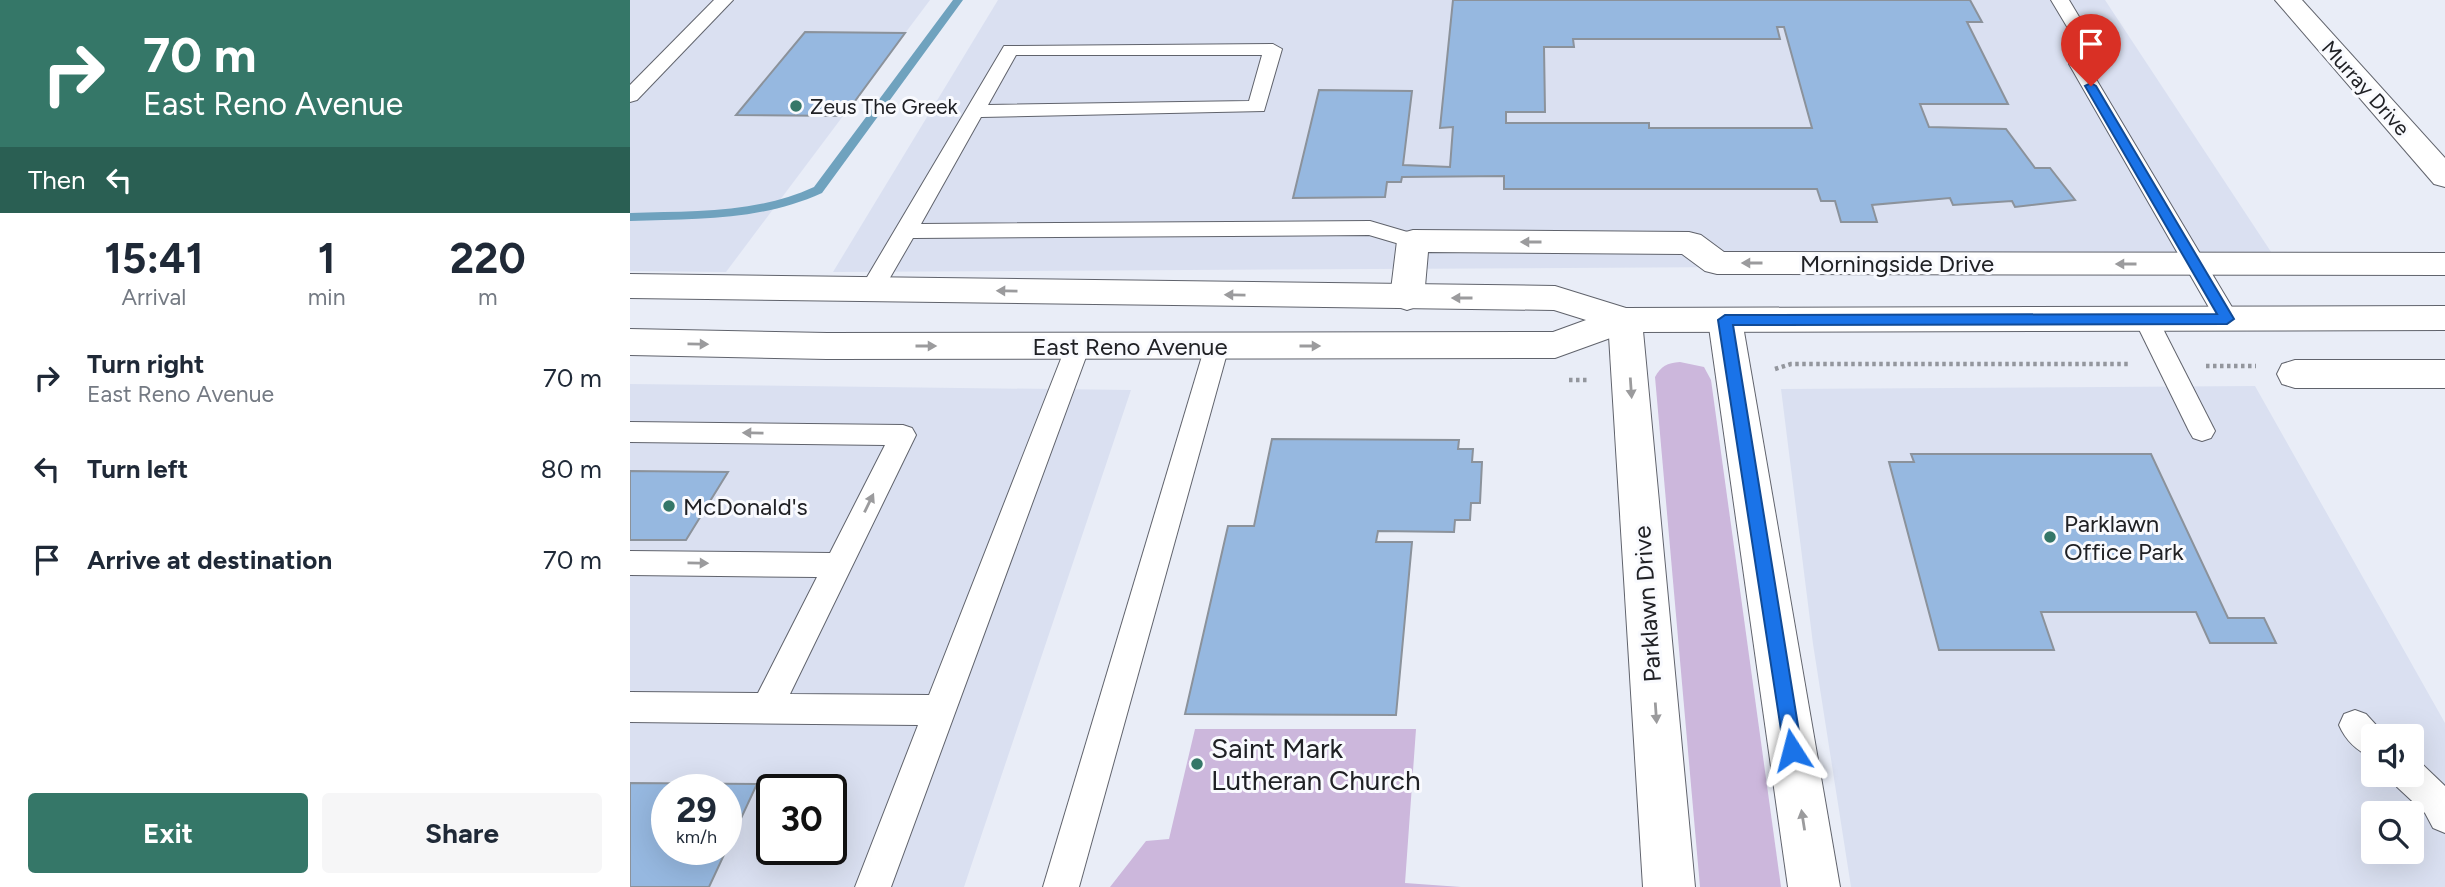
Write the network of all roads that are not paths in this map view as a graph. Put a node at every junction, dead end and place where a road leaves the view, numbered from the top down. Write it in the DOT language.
graph roads {
  1 [pos="724,0"];
  2 [pos="2060,0"];
  3 [pos="2288,0"];
  4 [pos="630,96"];
  5 [pos="975,111"];
  6 [pos="2445,177"];
  7 [pos="905,231"];
  8 [pos="1413,241"];
  9 [pos="2195,264"];
  10 [pos="2445,264"];
  11 [pos="630,286"];
  12 [pos="872,289"];
  13 [pos="1407,298"];
  14 [pos="2445,318"];
  15 [pos="2146,319"];
  16 [pos="2227,319"];
  17 [pos="1625,320"];
  18 [pos="1725,320"];
  19 [pos="630,342"];
  20 [pos="1078,346"];
  21 [pos="1217,346"];
  22 [pos="2295,374"];
  23 [pos="2445,374"];
  24 [pos="2203,431"];
  25 [pos="630,432"];
  26 [pos="630,562"];
  27 [pos="839,565"];
  28 [pos="630,707"];
  29 [pos="767,708"];
  30 [pos="939,710"];
  31 [pos="2422,787"];
  32 [pos="2445,816"];
  33 [pos="873,887"];
  34 [pos="1061,887"];
  35 [pos="1669,887"];
  36 [pos="1814,887"];
  1 -- 4 [label="lane"];
  2 -- 9 [label="lane"];
  3 -- 6 [label="main road, Murray Drive"];
  5 -- 5 [label="lane"];
  5 -- 7 [label="lane"];
  7 -- 8 [label="lane"];
  7 -- 12 [label="lane"];
  9 -- 8 [label="main road, Morningside Drive, one-way"];
  8 -- 13 [label="main road"];
  9 -- 10 [label="main road, Morningside Drive"];
  9 -- 16 [label="lane"];
  11 -- 12 [label="main road, East Reno Avenue"];
  13 -- 12 [label="main road, East Reno Avenue, one-way"];
  17 -- 13 [label="main road, East Reno Avenue, one-way"];
  14 -- 16 [label="main road, East Reno Avenue"];
  15 -- 16 [label="main road, East Reno Avenue"];
  15 -- 18 [label="main road, East Reno Avenue"];
  15 -- 24 [label="lane"];
  17 -- 18 [label="main road, East Reno Avenue"];
  21 -- 17 [label="main road, East Reno Avenue, one-way"];
  17 -- 35 [label="main road, Parklawn Drive, one-way"];
  36 -- 18 [label="main road, one-way"];
  19 -- 20 [label="main road, East Reno Avenue, one-way"];
  20 -- 21 [label="main road, East Reno Avenue"];
  20 -- 30 [label="lane"];
  21 -- 34 [label="lane"];
  22 -- 23 [label="main road"];
  27 -- 25 [label="lane, one-way"];
  26 -- 27 [label="lane, one-way"];
  27 -- 29 [label="lane"];
  28 -- 29 [label="lane"];
  29 -- 30 [label="lane"];
  30 -- 33 [label="lane"];
  31 -- 32 [label="lane"];
}
